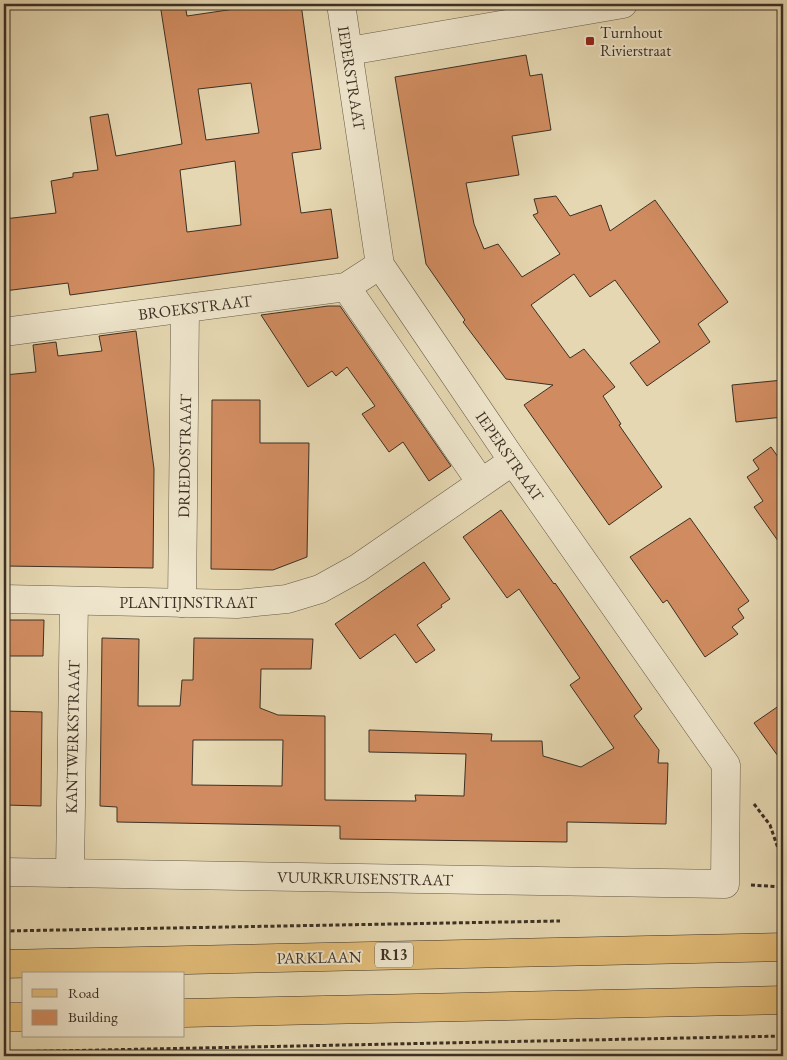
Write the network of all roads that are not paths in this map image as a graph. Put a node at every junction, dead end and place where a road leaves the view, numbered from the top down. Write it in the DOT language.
graph roads {
  1 [pos="341,4"];
  2 [pos="623,4"];
  3 [pos="349,50"];
  4 [pos="380,265"];
  5 [pos="346,287"];
  6 [pos="185,309"];
  7 [pos="4,332"];
  8 [pos="513,461"];
  9 [pos="480,481"];
  10 [pos="4,599"];
  11 [pos="74,602"];
  12 [pos="182,603"];
  13 [pos="4,872"];
  14 [pos="70,873"];
  15 [pos="725,884"];
  16 [pos="783,947"];
  17 [pos="4,964"];
  18 [pos="783,1000"];
  19 [pos="185,1013"];
  20 [pos="4,1017"];
  21 [pos="22,1017"];
  1 -- 3 [label="street, IEPERSTRAAT"];
  2 -- 3 [label="street"];
  3 -- 4 [label="street, IEPERSTRAAT"];
  4 -- 5 [label="street, BROEKSTRAAT"];
  4 -- 8 [label="street, IEPERSTRAAT"];
  5 -- 6 [label="street, BROEKSTRAAT"];
  5 -- 9 [label="street"];
  6 -- 7 [label="street, BROEKSTRAAT"];
  6 -- 12 [label="street, DRIEDOSTRAAT"];
  8 -- 9 [label="street, PLANTIJNSTRAAT"];
  8 -- 15 [label="street, IEPERSTRAAT"];
  9 -- 12 [label="street, PLANTIJNSTRAAT"];
  10 -- 11 [label="street, PLANTIJNSTRAAT"];
  11 -- 12 [label="street, PLANTIJNSTRAAT"];
  11 -- 14 [label="street, KANTWERKSTRAAT"];
  13 -- 14 [label="street, VUURKRUISENSTRAAT"];
  14 -- 15 [label="street, VUURKRUISENSTRAAT"];
  16 -- 17 [label="main road, PARKLAAN / R13"];
  18 -- 19 [label="main road"];
  20 -- 21 [label="main road"];
}
